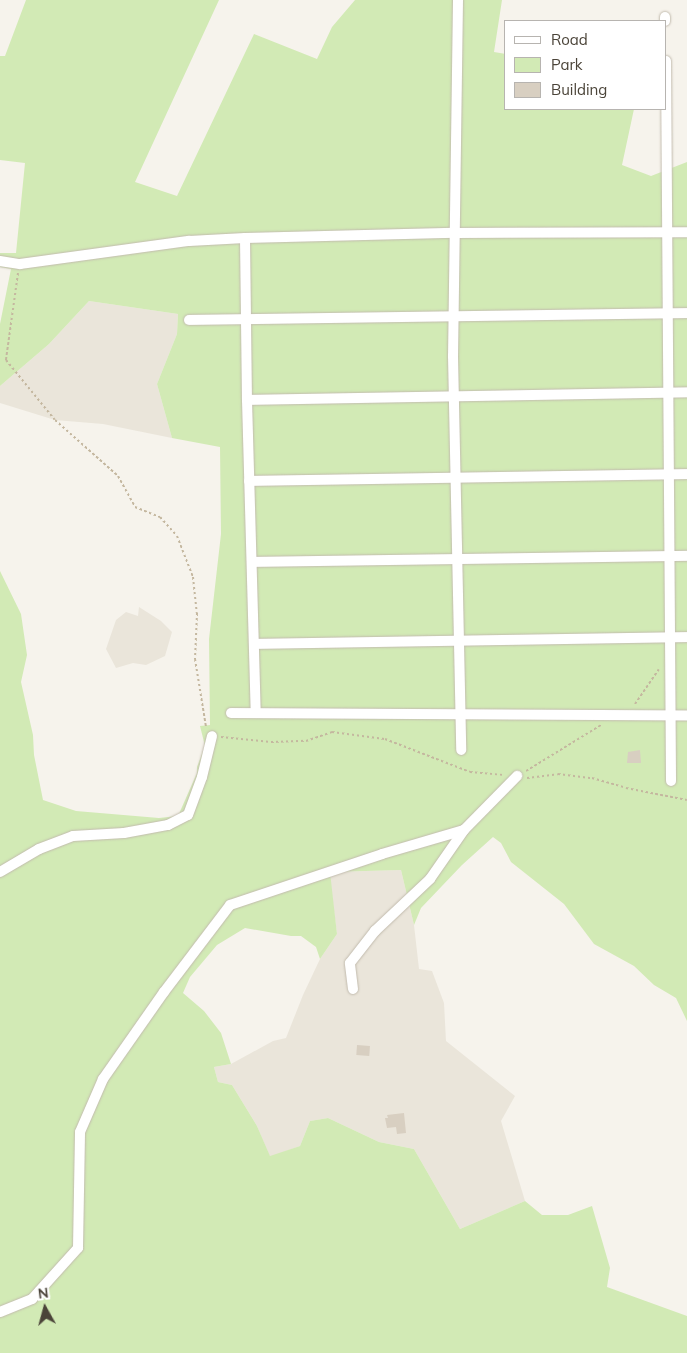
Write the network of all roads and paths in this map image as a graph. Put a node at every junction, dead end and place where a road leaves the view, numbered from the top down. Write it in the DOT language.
graph roads {
  1 [pos="458,0"];
  2 [pos="666,110"];
  3 [pos="667,232"];
  4 [pos="687,232"];
  5 [pos="454,233"];
  6 [pos="245,238"];
  7 [pos="0,261"];
  8 [pos="20,264"];
  9 [pos="668,313"];
  10 [pos="687,313"];
  11 [pos="454,316"];
  12 [pos="246,319"];
  13 [pos="189,320"];
  14 [pos="668,392"];
  15 [pos="687,392"];
  16 [pos="454,396"];
  17 [pos="247,400"];
  18 [pos="668,474"];
  19 [pos="687,474"];
  20 [pos="456,477"];
  21 [pos="249,481"];
  22 [pos="669,556"];
  23 [pos="687,556"];
  24 [pos="457,559"];
  25 [pos="252,562"];
  26 [pos="687,637"];
  27 [pos="670,638"];
  28 [pos="459,641"];
  29 [pos="254,644"];
  30 [pos="231,713"];
  31 [pos="256,713"];
  32 [pos="461,714"];
  33 [pos="670,715"];
  34 [pos="687,715"];
  35 [pos="212,736"];
  36 [pos="462,750"];
  37 [pos="517,776"];
  38 [pos="671,781"];
  39 [pos="687,800"];
  40 [pos="464,830"];
  41 [pos="0,872"];
  42 [pos="353,989"];
  43 [pos="0,1312"];
  1 -- 5 [label="street"];
  2 -- 3 [label="street"];
  3 -- 4 [label="street"];
  3 -- 5 [label="street"];
  3 -- 9 [label="street"];
  5 -- 6 [label="street"];
  5 -- 11 [label="street"];
  6 -- 8 [label="street"];
  6 -- 12 [label="street"];
  7 -- 8 [label="street"];
  8 -- 35 [label="path"];
  9 -- 10 [label="street"];
  9 -- 11 [label="street"];
  9 -- 14 [label="street"];
  11 -- 12 [label="street"];
  11 -- 16 [label="street"];
  12 -- 13 [label="street"];
  12 -- 17 [label="street"];
  14 -- 15 [label="street"];
  14 -- 16 [label="street"];
  14 -- 18 [label="street"];
  16 -- 17 [label="street"];
  16 -- 20 [label="street"];
  17 -- 21 [label="street"];
  18 -- 19 [label="street"];
  18 -- 20 [label="street"];
  18 -- 22 [label="street"];
  20 -- 21 [label="street"];
  20 -- 24 [label="street"];
  21 -- 25 [label="street"];
  22 -- 23 [label="street"];
  22 -- 24 [label="street"];
  22 -- 27 [label="street"];
  24 -- 25 [label="street"];
  24 -- 28 [label="street"];
  25 -- 29 [label="street"];
  26 -- 27 [label="street"];
  27 -- 28 [label="street"];
  27 -- 33 [label="street"];
  28 -- 29 [label="street"];
  28 -- 32 [label="street"];
  29 -- 31 [label="street"];
  30 -- 31 [label="street"];
  31 -- 32 [label="street"];
  32 -- 33 [label="street"];
  32 -- 36 [label="street"];
  33 -- 34 [label="street"];
  33 -- 38 [label="street"];
  35 -- 37 [label="path"];
  35 -- 41 [label="street"];
  37 -- 39 [label="path"];
  37 -- 40 [label="street"];
  40 -- 42 [label="street"];
  40 -- 43 [label="street"];
}
